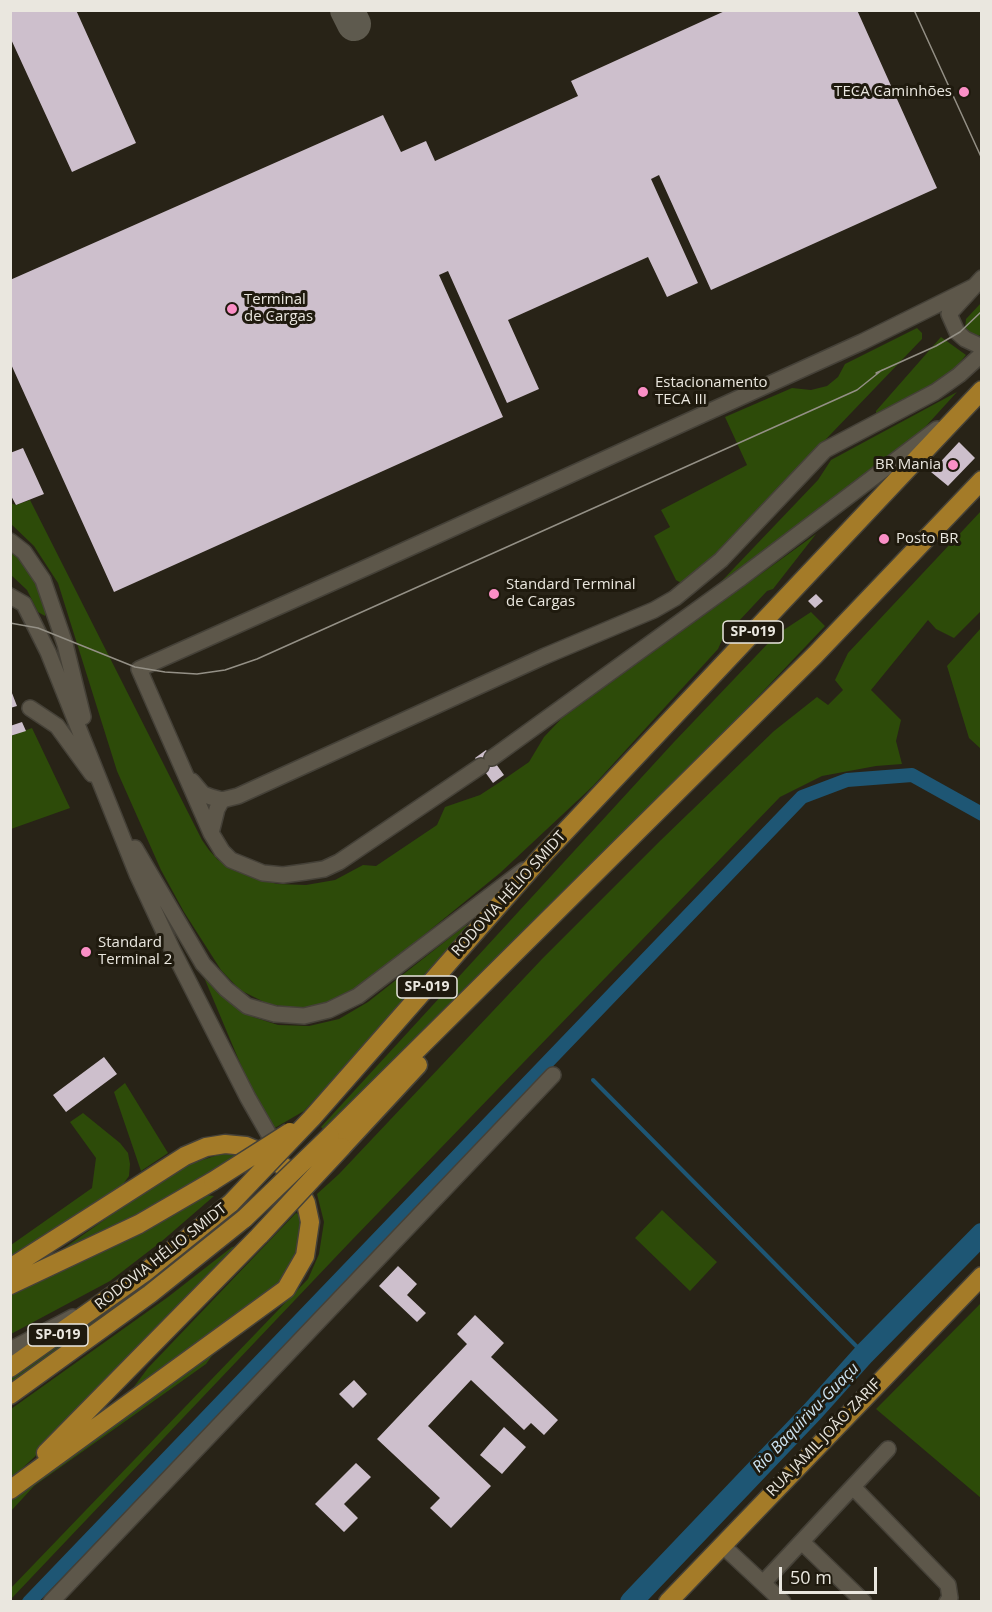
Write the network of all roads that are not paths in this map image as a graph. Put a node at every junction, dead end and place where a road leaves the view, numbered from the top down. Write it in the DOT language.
graph roads {
  1 [pos="977,283"];
  2 [pos="981,347"];
  3 [pos="981,354"];
  4 [pos="974,403"];
  5 [pos="981,480"];
  6 [pos="10,541"];
  7 [pos="10,596"];
  8 [pos="30,708"];
  9 [pos="184,771"];
  10 [pos="99,778"];
  11 [pos="108,800"];
  12 [pos="222,800"];
  13 [pos="211,833"];
  14 [pos="543,855"];
  15 [pos="553,1075"];
  16 [pos="312,1118"];
  17 [pos="336,1142"];
  18 [pos="290,1171"];
  19 [pos="10,1268"];
  20 [pos="981,1276"];
  21 [pos="10,1285"];
  22 [pos="105,1301"];
  23 [pos="10,1350"];
  24 [pos="10,1368"];
  25 [pos="10,1395"];
  26 [pos="888,1449"];
  27 [pos="853,1487"];
  28 [pos="10,1489"];
  29 [pos="802,1542"];
  30 [pos="722,1545"];
  31 [pos="763,1583"];
  32 [pos="51,1602"];
  33 [pos="668,1602"];
  34 [pos="783,1602"];
  35 [pos="864,1602"];
  36 [pos="947,1602"];
  1 -- 2 [label="street"];
  1 -- 9 [label="street"];
  3 -- 12 [label="street"];
  4 -- 13 [label="street"];
  4 -- 14 [label="main road, RODOVIA HÉLIO SMIDT / SP-019"];
  5 -- 17 [label="main road, RODOVIA HÉLIO SMIDT / SP-019"];
  6 -- 10 [label="street"];
  7 -- 10 [label="street"];
  8 -- 11 [label="street"];
  9 -- 12 [label="street"];
  9 -- 13 [label="street"];
  10 -- 11 [label="street"];
  11 -- 14 [label="street"];
  11 -- 18 [label="street"];
  12 -- 13 [label="street"];
  14 -- 16 [label="main road, RODOVIA HÉLIO SMIDT / SP-019"];
  15 -- 32 [label="street"];
  16 -- 21 [label="main road, bridge"];
  16 -- 22 [label="main road, RODOVIA HÉLIO SMIDT / SP-019, bridge"];
  17 -- 25 [label="main road, RODOVIA HÉLIO SMIDT / SP-019, bridge"];
  17 -- 28 [label="main road, bridge"];
  18 -- 19 [label="main road"];
  18 -- 28 [label="main road"];
  20 -- 30 [label="main road, RUA JAMIL JOÃO ZARIF"];
  22 -- 23 [label="street"];
  22 -- 24 [label="main road, RODOVIA HÉLIO SMIDT / SP-019"];
  26 -- 27 [label="street"];
  27 -- 29 [label="street"];
  27 -- 36 [label="street"];
  29 -- 31 [label="street"];
  29 -- 35 [label="street"];
  30 -- 31 [label="street"];
  30 -- 33 [label="main road, RUA JAMIL JOÃO ZARIF"];
  31 -- 34 [label="street"];
}
